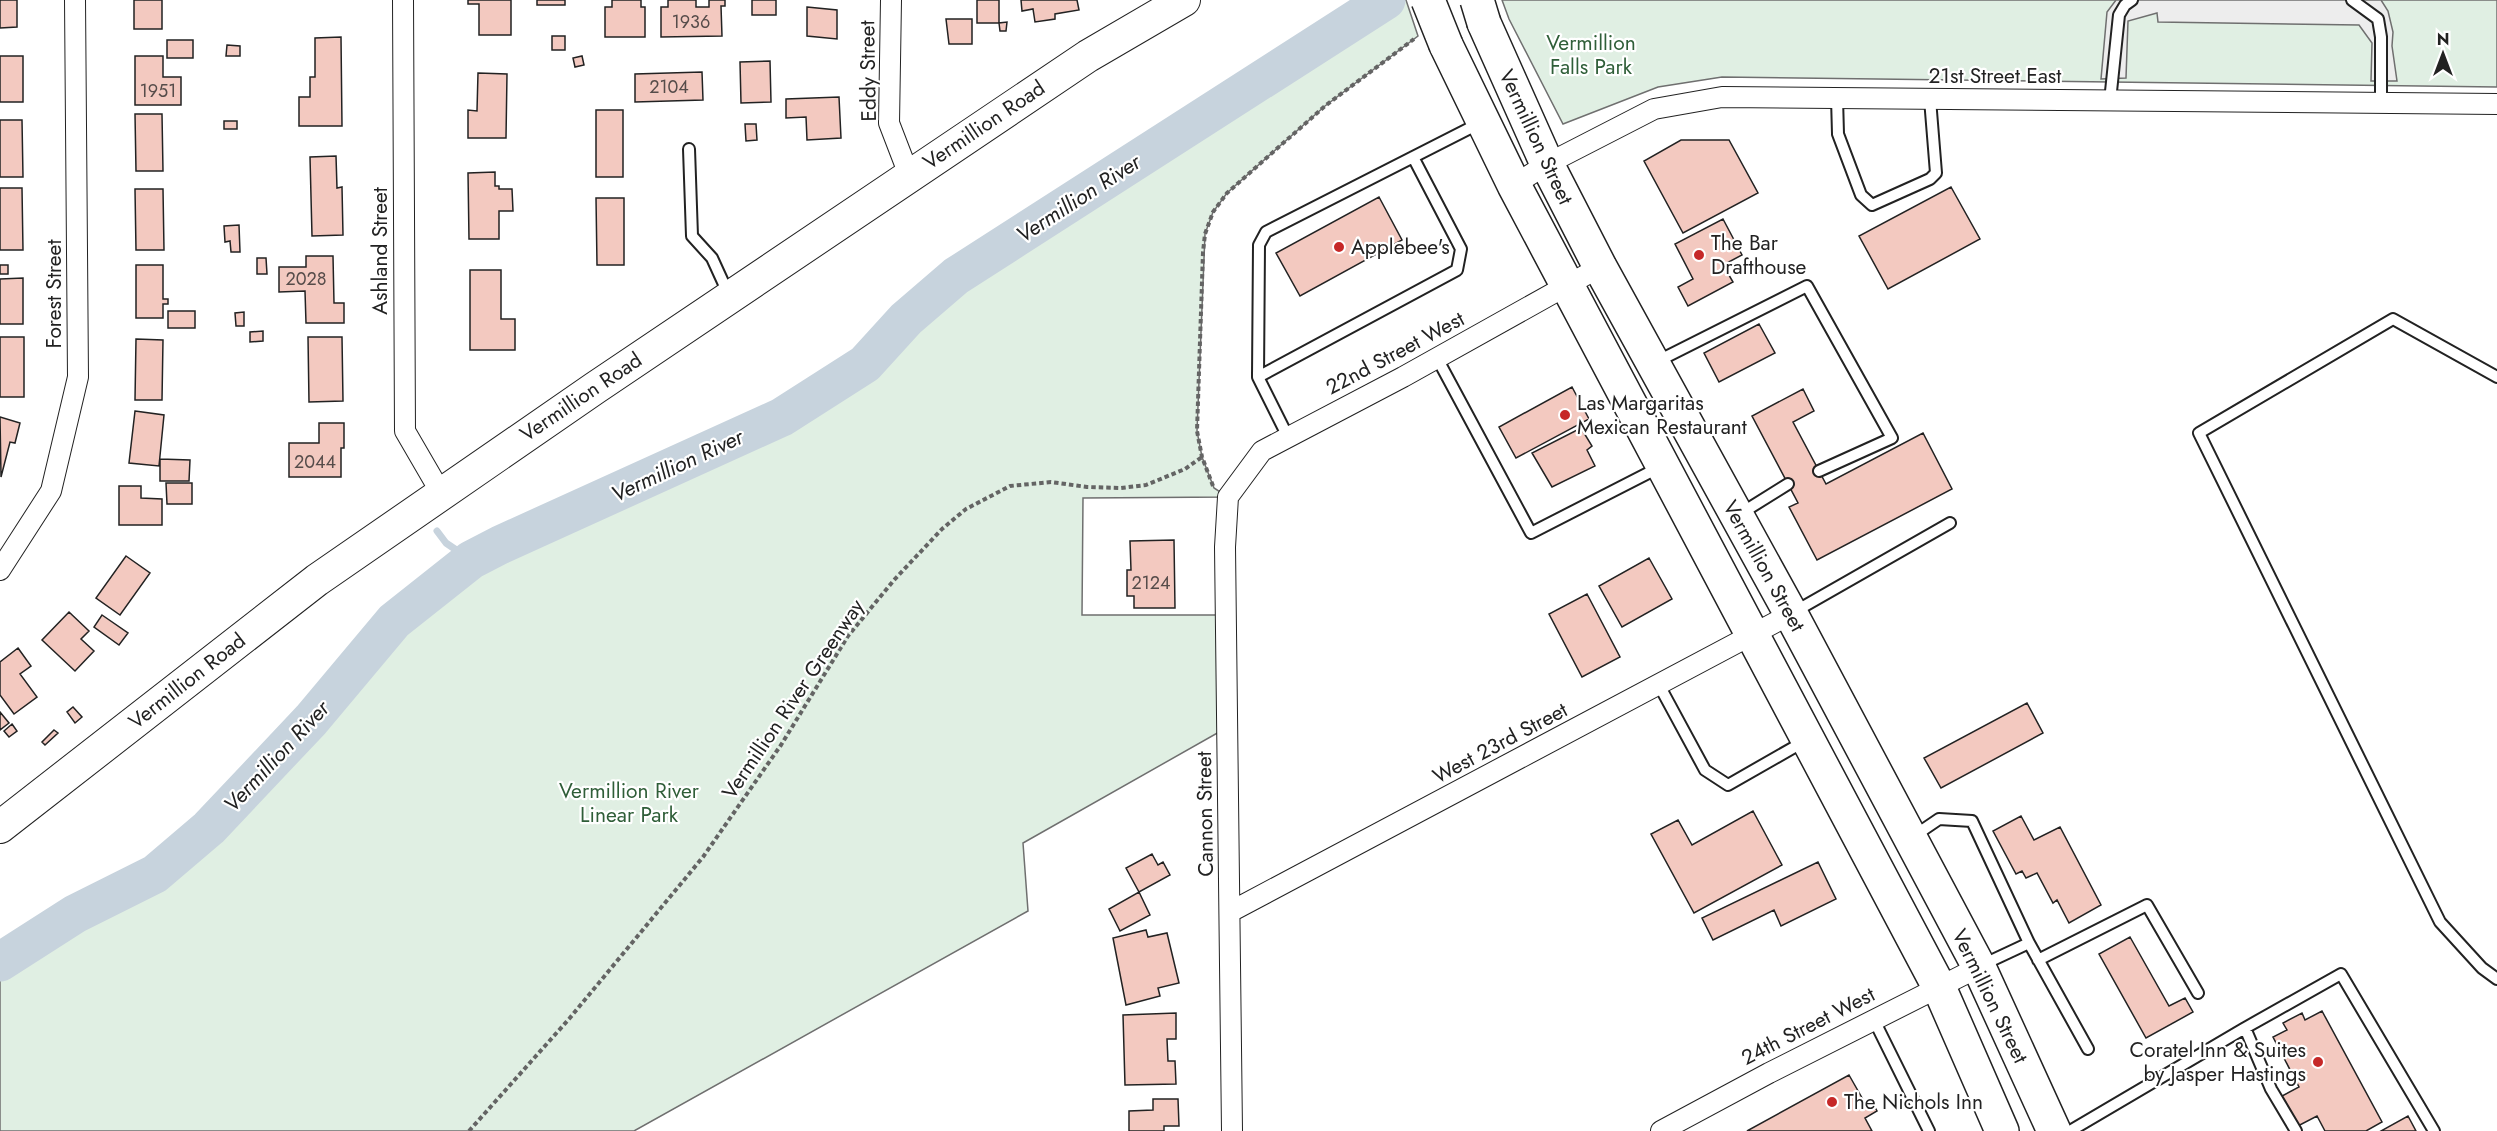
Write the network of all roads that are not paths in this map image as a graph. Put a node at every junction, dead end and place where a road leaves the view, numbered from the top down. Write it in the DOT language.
graph roads {
  1 [pos="75,0"];
  2 [pos="403,0"];
  3 [pos="891,0"];
  4 [pos="1184,0"];
  5 [pos="1428,0"];
  6 [pos="2133,0"];
  7 [pos="2352,0"];
  8 [pos="1480,11"];
  9 [pos="1837,98"];
  10 [pos="1930,99"];
  11 [pos="2110,100"];
  12 [pos="2381,103"];
  13 [pos="2497,104"];
  14 [pos="1483,122"];
  15 [pos="689,149"];
  16 [pos="1413,157"];
  17 [pos="1546,164"];
  18 [pos="909,175"];
  19 [pos="1514,185"];
  20 [pos="1600,267"];
  21 [pos="1566,286"];
  22 [pos="730,296"];
  23 [pos="1437,358"];
  24 [pos="1653,363"];
  25 [pos="1258,376"];
  26 [pos="2497,377"];
  27 [pos="1288,437"];
  28 [pos="1663,466"];
  29 [pos="1819,471"];
  30 [pos="1788,484"];
  31 [pos="441,492"];
  32 [pos="1228,497"];
  33 [pos="1737,516"];
  34 [pos="1950,523"];
  35 [pos="0,570"];
  36 [pos="1791,614"];
  37 [pos="1754,635"];
  38 [pos="1659,685"];
  39 [pos="1808,739"];
  40 [pos="0,827"];
  41 [pos="1911,838"];
  42 [pos="1230,912"];
  43 [pos="2029,943"];
  44 [pos="2038,960"];
  45 [pos="1979,967"];
  46 [pos="2497,979"];
  47 [pos="1939,987"];
  48 [pos="2198,993"];
  49 [pos="1874,1020"];
  50 [pos="2245,1028"];
  51 [pos="2088,1049"];
  52 [pos="1232,1131"];
  53 [pos="1661,1131"];
  54 [pos="1929,1131"];
  55 [pos="2002,1131"];
  56 [pos="2054,1131"];
  57 [pos="2070,1131"];
  58 [pos="2296,1131"];
  59 [pos="2434,1131"];
  1 -- 35 [label="street, Forest Street"];
  2 -- 31 [label="street, Ashland Street"];
  3 -- 18 [label="street, Eddy Street"];
  4 -- 18 [label="main road, Vermillion Road"];
  5 -- 14 [label="highway, Vermillion Street, bridge"];
  6 -- 11 [label="lane"];
  7 -- 12 [label="lane"];
  8 -- 17 [label="highway, Vermillion Street"];
  9 -- 10 [label="street, 21st Street East"];
  9 -- 10 [label="lane"];
  9 -- 17 [label="street, 21st Street East"];
  10 -- 11 [label="street, 21st Street East"];
  11 -- 12 [label="street, 21st Street East"];
  12 -- 13 [label="street, 21st Street East"];
  14 -- 16 [label="lane"];
  14 -- 19 [label="highway, Vermillion Street"];
  15 -- 22 [label="lane"];
  16 -- 25 [label="lane"];
  16 -- 25 [label="lane"];
  17 -- 19 [label="street, 21st Street East"];
  17 -- 20 [label="highway, Vermillion Street"];
  18 -- 22 [label="main road, Vermillion Road"];
  19 -- 21 [label="highway, Vermillion Street"];
  20 -- 21 [label="street, 22nd Street West"];
  20 -- 24 [label="highway, Vermillion Street"];
  21 -- 23 [label="street, 22nd Street West"];
  21 -- 28 [label="highway, Vermillion Street"];
  22 -- 31 [label="main road, Vermillion Road"];
  23 -- 27 [label="street, 22nd Street West"];
  23 -- 28 [label="lane"];
  24 -- 29 [label="lane"];
  24 -- 33 [label="highway, Vermillion Street"];
  25 -- 27 [label="lane"];
  26 -- 46 [label="lane"];
  27 -- 32 [label="street, 22nd Street West"];
  28 -- 37 [label="highway, Vermillion Street"];
  30 -- 33 [label="lane"];
  31 -- 40 [label="main road, Vermillion Road"];
  32 -- 42 [label="street, Cannon Street"];
  33 -- 36 [label="highway, Vermillion Street"];
  34 -- 36 [label="lane"];
  36 -- 37 [label="street, West 23rd Street"];
  36 -- 41 [label="highway, Vermillion Street"];
  37 -- 38 [label="street, West 23rd Street"];
  37 -- 39 [label="highway, Vermillion Street"];
  38 -- 39 [label="lane"];
  38 -- 42 [label="street, West 23rd Street"];
  39 -- 47 [label="highway, Vermillion Street"];
  41 -- 43 [label="lane"];
  41 -- 45 [label="highway, Vermillion Street"];
  42 -- 52 [label="street, Cannon Street"];
  43 -- 44 [label="lane"];
  43 -- 45 [label="lane"];
  44 -- 48 [label="lane"];
  44 -- 51 [label="lane"];
  45 -- 47 [label="street, 24th Street West"];
  45 -- 56 [label="highway, Vermillion Street"];
  47 -- 49 [label="street, 24th Street West"];
  47 -- 55 [label="highway, Vermillion Street"];
  49 -- 53 [label="street, 24th Street West"];
  49 -- 54 [label="lane"];
  50 -- 57 [label="lane"];
  50 -- 58 [label="lane"];
  50 -- 59 [label="lane"];
}
